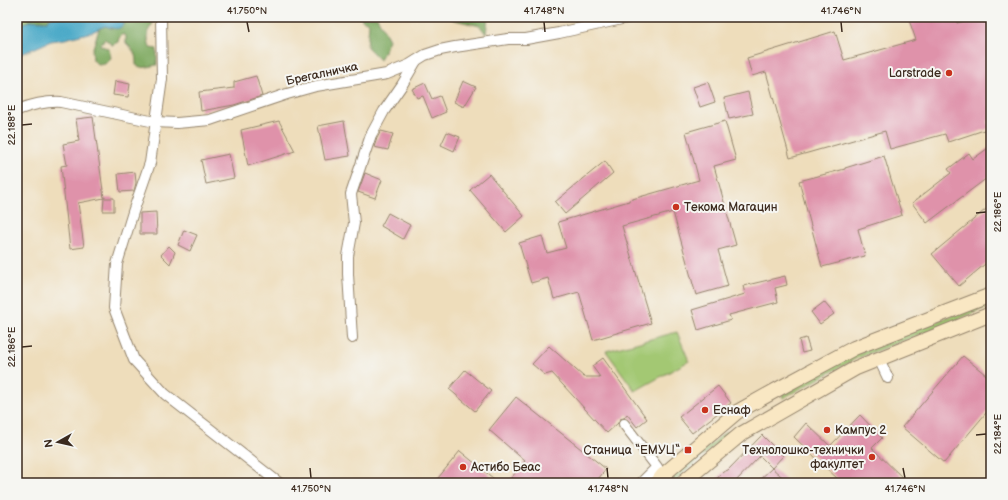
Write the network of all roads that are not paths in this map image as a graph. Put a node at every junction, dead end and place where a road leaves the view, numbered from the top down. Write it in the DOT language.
graph roads {
  1 [pos="162,17"];
  2 [pos="631,17"];
  3 [pos="417,59"];
  4 [pos="17,110"];
  5 [pos="155,122"];
  6 [pos="991,295"];
  7 [pos="991,314"];
  8 [pos="352,338"];
  9 [pos="879,359"];
  10 [pos="888,378"];
  11 [pos="745,407"];
  12 [pos="624,424"];
  13 [pos="757,425"];
  14 [pos="279,483"];
  15 [pos="641,483"];
  16 [pos="656,483"];
  17 [pos="682,483"];
  1 -- 5 [label="street"];
  2 -- 3 [label="street, Брегалничка"];
  3 -- 5 [label="street, Брегалничка"];
  3 -- 8 [label="street"];
  4 -- 5 [label="street, Брегалничка"];
  5 -- 14 [label="street"];
  6 -- 11 [label="main road"];
  7 -- 9 [label="main road"];
  9 -- 10 [label="street"];
  9 -- 13 [label="main road"];
  11 -- 13 [label="main road"];
  11 -- 16 [label="main road"];
  12 -- 15 [label="street"];
  13 -- 17 [label="main road"];
}
